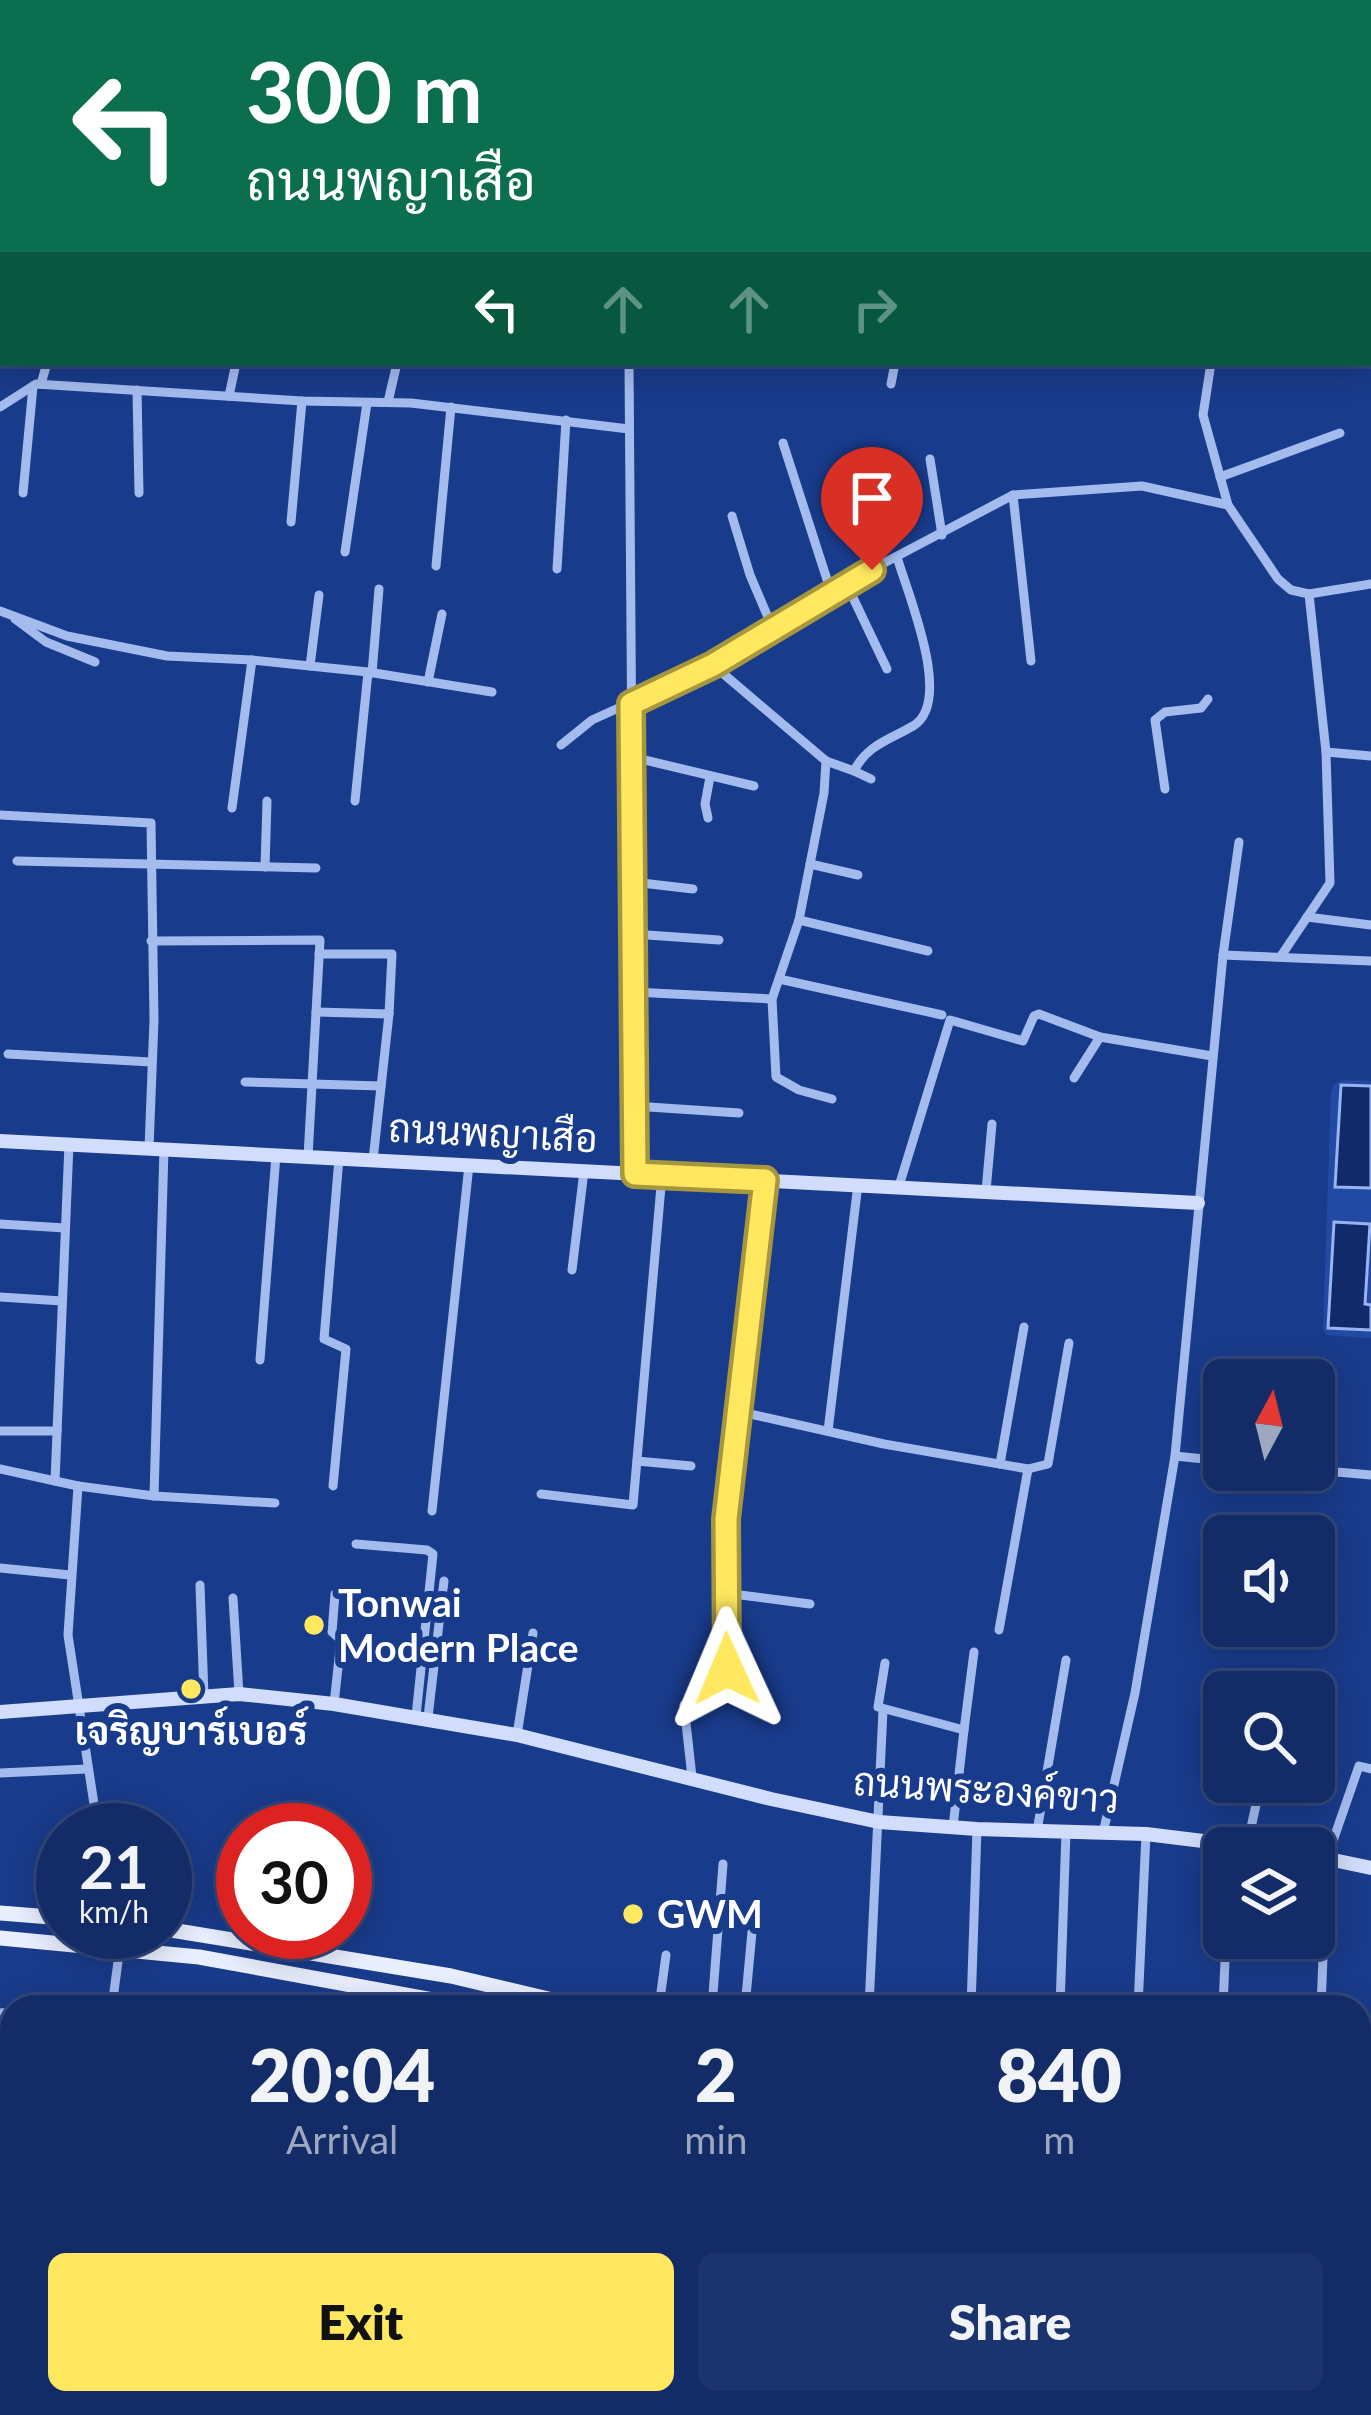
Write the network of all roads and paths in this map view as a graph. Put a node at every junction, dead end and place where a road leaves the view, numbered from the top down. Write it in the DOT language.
graph roads {
  1 [pos="46,366"];
  2 [pos="235,366"];
  3 [pos="396,366"];
  4 [pos="628,366"];
  5 [pos="894,366"];
  6 [pos="1211,366"];
  7 [pos="891,384"];
  8 [pos="37,385"];
  9 [pos="137,390"];
  10 [pos="229,396"];
  11 [pos="302,401"];
  12 [pos="388,402"];
  13 [pos="367,403"];
  14 [pos="0,407"];
  15 [pos="451,407"];
  16 [pos="566,420"];
  17 [pos="629,428"];
  18 [pos="1340,433"];
  19 [pos="784,443"];
  20 [pos="930,459"];
  21 [pos="1220,477"];
  22 [pos="23,493"];
  23 [pos="139,493"];
  24 [pos="1013,495"];
  25 [pos="1228,505"];
  26 [pos="732,516"];
  27 [pos="291,522"];
  28 [pos="942,535"];
  29 [pos="345,553"];
  30 [pos="897,557"];
  31 [pos="436,566"];
  32 [pos="557,569"];
  33 [pos="846,583"];
  34 [pos="1371,584"];
  35 [pos="379,589"];
  36 [pos="831,592"];
  37 [pos="1310,594"];
  38 [pos="319,595"];
  39 [pos="6,613"];
  40 [pos="442,614"];
  41 [pos="773,629"];
  42 [pos="251,660"];
  43 [pos="95,662"];
  44 [pos="1030,662"];
  45 [pos="713,665"];
  46 [pos="310,666"];
  47 [pos="886,669"];
  48 [pos="370,672"];
  49 [pos="428,682"];
  50 [pos="492,692"];
  51 [pos="1208,699"];
  52 [pos="631,704"];
  53 [pos="561,745"];
  54 [pos="1326,752"];
  55 [pos="1371,756"];
  56 [pos="632,757"];
  57 [pos="826,761"];
  58 [pos="854,771"];
  59 [pos="710,777"];
  60 [pos="871,778"];
  61 [pos="754,786"];
  62 [pos="1165,788"];
  63 [pos="267,801"];
  64 [pos="356,801"];
  65 [pos="232,808"];
  66 [pos="0,814"];
  67 [pos="708,818"];
  68 [pos="1239,842"];
  69 [pos="17,862"];
  70 [pos="810,864"];
  71 [pos="151,865"];
  72 [pos="265,867"];
  73 [pos="316,868"];
  74 [pos="859,875"];
  75 [pos="633,882"];
  76 [pos="693,889"];
  77 [pos="1306,917"];
  78 [pos="799,920"];
  79 [pos="1371,925"];
  80 [pos="633,934"];
  81 [pos="151,940"];
  82 [pos="719,940"];
  83 [pos="928,951"];
  84 [pos="319,954"];
  85 [pos="1223,955"];
  86 [pos="1281,956"];
  87 [pos="1371,961"];
  88 [pos="778,980"];
  89 [pos="634,992"];
  90 [pos="772,999"];
  91 [pos="316,1012"];
  92 [pos="389,1014"];
  93 [pos="941,1015"];
  94 [pos="1100,1036"];
  95 [pos="8,1054"];
  96 [pos="1212,1056"];
  97 [pos="151,1062"];
  98 [pos="1074,1078"];
  99 [pos="245,1082"];
  100 [pos="312,1084"];
  101 [pos="381,1086"];
  102 [pos="832,1100"];
  103 [pos="634,1106"];
  104 [pos="739,1113"];
  105 [pos="992,1124"];
  106 [pos="0,1141"];
  107 [pos="69,1144"];
  108 [pos="156,1149"];
  109 [pos="276,1155"];
  110 [pos="308,1157"];
  111 [pos="339,1158"];
  112 [pos="373,1160"];
  113 [pos="469,1165"];
  114 [pos="584,1171"];
  115 [pos="635,1174"];
  116 [pos="662,1175"];
  117 [pos="765,1180"];
  118 [pos="858,1184"];
  119 [pos="899,1186"];
  120 [pos="986,1191"];
  121 [pos="1198,1203"];
  122 [pos="0,1224"];
  123 [pos="65,1228"];
  124 [pos="572,1270"];
  125 [pos="0,1297"];
  126 [pos="62,1301"];
  127 [pos="1024,1327"];
  128 [pos="1070,1342"];
  129 [pos="260,1360"];
  130 [pos="741,1412"];
  131 [pos="0,1431"];
  132 [pos="57,1431"];
  133 [pos="828,1431"];
  134 [pos="1175,1456"];
  135 [pos="1203,1459"];
  136 [pos="637,1461"];
  137 [pos="1000,1464"];
  138 [pos="691,1466"];
  139 [pos="0,1469"];
  140 [pos="1028,1469"];
  141 [pos="1335,1472"];
  142 [pos="1371,1475"];
  143 [pos="55,1480"];
  144 [pos="78,1486"];
  145 [pos="333,1486"];
  146 [pos="541,1494"];
  147 [pos="154,1496"];
  148 [pos="275,1503"];
  149 [pos="432,1511"];
  150 [pos="356,1544"];
  151 [pos="0,1568"];
  152 [pos="70,1575"];
  153 [pos="444,1581"];
  154 [pos="200,1585"];
  155 [pos="725,1593"];
  156 [pos="335,1594"];
  157 [pos="233,1598"];
  158 [pos="810,1604"];
  159 [pos="355,1609"];
  160 [pos="428,1615"];
  161 [pos="999,1630"];
  162 [pos="533,1633"];
  163 [pos="974,1652"];
  164 [pos="1066,1660"];
  165 [pos="886,1664"];
  166 [pos="239,1694"];
  167 [pos="204,1696"];
  168 [pos="334,1704"];
  169 [pos="76,1707"];
  170 [pos="883,1710"];
  171 [pos="0,1712"];
  172 [pos="422,1716"];
  173 [pos="964,1730"];
  174 [pos="518,1735"];
  175 [pos="86,1769"];
  176 [pos="1371,1769"];
  177 [pos="0,1772"];
  178 [pos="692,1777"];
  179 [pos="93,1803"];
  180 [pos="879,1822"];
  181 [pos="1333,1827"];
  182 [pos="953,1828"];
  183 [pos="977,1829"];
  184 [pos="1037,1831"];
  185 [pos="1066,1832"];
  186 [pos="1103,1833"];
  187 [pos="1146,1834"];
  188 [pos="1203,1841"];
  189 [pos="1335,1860"];
  190 [pos="723,1864"];
  191 [pos="1371,1868"];
  192 [pos="0,1913"];
  193 [pos="36,1916"];
  194 [pos="752,1932"];
  195 [pos="192,1933"];
  196 [pos="0,1938"];
  197 [pos="36,1941"];
  198 [pos="666,1955"];
  199 [pos="192,1956"];
  200 [pos="118,1959"];
  201 [pos="1225,1959"];
  202 [pos="1321,1959"];
  203 [pos="113,1995"];
  204 [pos="397,1995"];
  205 [pos="531,1995"];
  206 [pos="661,1995"];
  207 [pos="713,1995"];
  208 [pos="746,1995"];
  209 [pos="869,1995"];
  210 [pos="971,1995"];
  211 [pos="1060,1995"];
  212 [pos="1139,1995"];
  213 [pos="1223,1995"];
  214 [pos="1321,1995"];
  1 -- 8 [label="street"];
  2 -- 10 [label="street"];
  3 -- 12 [label="street"];
  4 -- 17 [label="street"];
  5 -- 7 [label="street"];
  6 -- 21 [label="street"];
  8 -- 9 [label="street"];
  8 -- 14 [label="street"];
  8 -- 22 [label="street"];
  9 -- 10 [label="street"];
  9 -- 23 [label="street"];
  10 -- 11 [label="street"];
  11 -- 13 [label="street"];
  11 -- 27 [label="street"];
  12 -- 13 [label="street"];
  12 -- 15 [label="street"];
  13 -- 29 [label="street"];
  15 -- 16 [label="street"];
  15 -- 31 [label="street"];
  16 -- 17 [label="street"];
  16 -- 32 [label="street"];
  17 -- 52 [label="street"];
  18 -- 21 [label="street"];
  19 -- 36 [label="street"];
  20 -- 28 [label="street"];
  21 -- 25 [label="street"];
  24 -- 25 [label="street"];
  24 -- 28 [label="street"];
  24 -- 44 [label="street"];
  25 -- 37 [label="street"];
  26 -- 41 [label="street"];
  28 -- 30 [label="street"];
  30 -- 33 [label="street"];
  30 -- 58 [label="street"];
  33 -- 36 [label="street"];
  33 -- 47 [label="street"];
  34 -- 37 [label="street"];
  35 -- 48 [label="street"];
  36 -- 41 [label="street"];
  37 -- 54 [label="street"];
  38 -- 46 [label="street"];
  39 -- 42 [label="street"];
  39 -- 43 [label="street"];
  40 -- 49 [label="street"];
  41 -- 45 [label="street"];
  42 -- 46 [label="street"];
  42 -- 65 [label="street"];
  45 -- 52 [label="street"];
  45 -- 57 [label="street"];
  46 -- 48 [label="street"];
  48 -- 49 [label="street"];
  48 -- 64 [label="street"];
  49 -- 50 [label="street"];
  51 -- 62 [label="street"];
  52 -- 53 [label="street"];
  52 -- 56 [label="street"];
  54 -- 55 [label="street"];
  54 -- 77 [label="street"];
  56 -- 59 [label="street"];
  56 -- 75 [label="street"];
  57 -- 58 [label="street"];
  57 -- 70 [label="street"];
  58 -- 60 [label="street"];
  59 -- 61 [label="street"];
  59 -- 67 [label="street"];
  63 -- 72 [label="street"];
  66 -- 71 [label="street"];
  68 -- 85 [label="street"];
  69 -- 71 [label="street"];
  70 -- 74 [label="street"];
  70 -- 78 [label="street"];
  71 -- 72 [label="street"];
  71 -- 81 [label="street"];
  72 -- 73 [label="street"];
  75 -- 76 [label="street"];
  75 -- 80 [label="street"];
  77 -- 79 [label="street"];
  77 -- 86 [label="street"];
  78 -- 83 [label="street"];
  78 -- 88 [label="street"];
  80 -- 82 [label="street"];
  80 -- 89 [label="street"];
  81 -- 84 [label="street"];
  81 -- 97 [label="street"];
  84 -- 91 [label="street"];
  84 -- 92 [label="street"];
  85 -- 86 [label="street"];
  85 -- 96 [label="street"];
  86 -- 87 [label="street"];
  88 -- 90 [label="street"];
  88 -- 93 [label="street"];
  89 -- 90 [label="street"];
  89 -- 103 [label="street"];
  90 -- 102 [label="street"];
  91 -- 92 [label="street"];
  91 -- 100 [label="street"];
  92 -- 101 [label="street"];
  94 -- 96 [label="street"];
  94 -- 98 [label="street"];
  94 -- 119 [label="street"];
  95 -- 97 [label="street"];
  96 -- 121 [label="street"];
  97 -- 108 [label="street"];
  99 -- 100 [label="street"];
  100 -- 101 [label="street"];
  100 -- 110 [label="street"];
  101 -- 112 [label="street"];
  103 -- 104 [label="street"];
  103 -- 115 [label="street"];
  105 -- 120 [label="street"];
  106 -- 107 [label="street, ถนนพญาเสือ"];
  107 -- 108 [label="street, ถนนพญาเสือ"];
  107 -- 123 [label="street"];
  108 -- 109 [label="street, ถนนพญาเสือ"];
  108 -- 147 [label="street"];
  109 -- 110 [label="street, ถนนพญาเสือ"];
  109 -- 129 [label="street"];
  110 -- 111 [label="street, ถนนพญาเสือ"];
  111 -- 112 [label="street, ถนนพญาเสือ"];
  111 -- 145 [label="street"];
  112 -- 113 [label="street, ถนนพญาเสือ"];
  113 -- 114 [label="street, ถนนพญาเสือ"];
  113 -- 149 [label="street"];
  114 -- 115 [label="street, ถนนพญาเสือ"];
  114 -- 124 [label="street"];
  115 -- 116 [label="street, ถนนพญาเสือ"];
  116 -- 117 [label="street, ถนนพญาเสือ"];
  116 -- 136 [label="street"];
  117 -- 118 [label="street, ถนนพญาเสือ"];
  117 -- 130 [label="street"];
  118 -- 119 [label="street, ถนนพญาเสือ"];
  118 -- 133 [label="street"];
  119 -- 120 [label="street, ถนนพญาเสือ"];
  120 -- 121 [label="street, ถนนพญาเสือ"];
  121 -- 134 [label="street"];
  122 -- 123 [label="street"];
  123 -- 126 [label="street"];
  125 -- 126 [label="street"];
  126 -- 132 [label="street"];
  127 -- 137 [label="street"];
  128 -- 140 [label="street"];
  130 -- 133 [label="street"];
  130 -- 155 [label="street"];
  131 -- 132 [label="street"];
  132 -- 143 [label="street"];
  133 -- 137 [label="street"];
  134 -- 135 [label="street"];
  134 -- 186 [label="street"];
  136 -- 138 [label="street"];
  136 -- 146 [label="street"];
  137 -- 140 [label="street"];
  139 -- 143 [label="street"];
  140 -- 161 [label="street"];
  141 -- 142 [label="street"];
  143 -- 144 [label="street"];
  144 -- 147 [label="street"];
  144 -- 152 [label="street"];
  147 -- 148 [label="street"];
  150 -- 160 [label="street"];
  151 -- 152 [label="street"];
  152 -- 169 [label="street"];
  153 -- 172 [label="street"];
  154 -- 167 [label="street"];
  155 -- 158 [label="street"];
  155 -- 178 [label="street"];
  156 -- 168 [label="street"];
  157 -- 166 [label="street"];
  159 -- 160 [label="street"];
  160 -- 172 [label="street"];
  162 -- 174 [label="street"];
  163 -- 173 [label="street"];
  164 -- 184 [label="street"];
  165 -- 170 [label="street"];
  166 -- 167 [label="street, ถนนพระองค์ขาว"];
  166 -- 168 [label="street, ถนนพระองค์ขาว"];
  167 -- 169 [label="street, ถนนพระองค์ขาว"];
  168 -- 172 [label="street, ถนนพระองค์ขาว"];
  169 -- 171 [label="street, ถนนพระองค์ขาว"];
  169 -- 175 [label="street"];
  170 -- 173 [label="street"];
  170 -- 180 [label="street"];
  172 -- 174 [label="street, ถนนพระองค์ขาว"];
  173 -- 182 [label="street"];
  174 -- 178 [label="street, ถนนพระองค์ขาว"];
  175 -- 177 [label="street"];
  175 -- 179 [label="street"];
  176 -- 181 [label="street"];
  178 -- 180 [label="street, ถนนพระองค์ขาว"];
  180 -- 182 [label="street, ถนนพระองค์ขาว"];
  180 -- 209 [label="street"];
  182 -- 183 [label="street, ถนนพระองค์ขาว"];
  183 -- 184 [label="street, ถนนพระองค์ขาว"];
  183 -- 210 [label="street"];
  184 -- 185 [label="street, ถนนพระองค์ขาว"];
  185 -- 186 [label="street, ถนนพระองค์ขาว"];
  185 -- 211 [label="street"];
  186 -- 187 [label="street, ถนนพระองค์ขาว"];
  187 -- 188 [label="street, ถนนพระองค์ขาว"];
  187 -- 212 [label="street"];
  189 -- 191 [label="street"];
  190 -- 207 [label="street"];
  192 -- 193 [label="main road"];
  194 -- 208 [label="street"];
  195 -- 205 [label="main road"];
  196 -- 197 [label="main road"];
  198 -- 206 [label="street"];
  199 -- 204 [label="main road"];
  200 -- 203 [label="street"];
  201 -- 213 [label="street"];
  202 -- 214 [label="street"];
}
